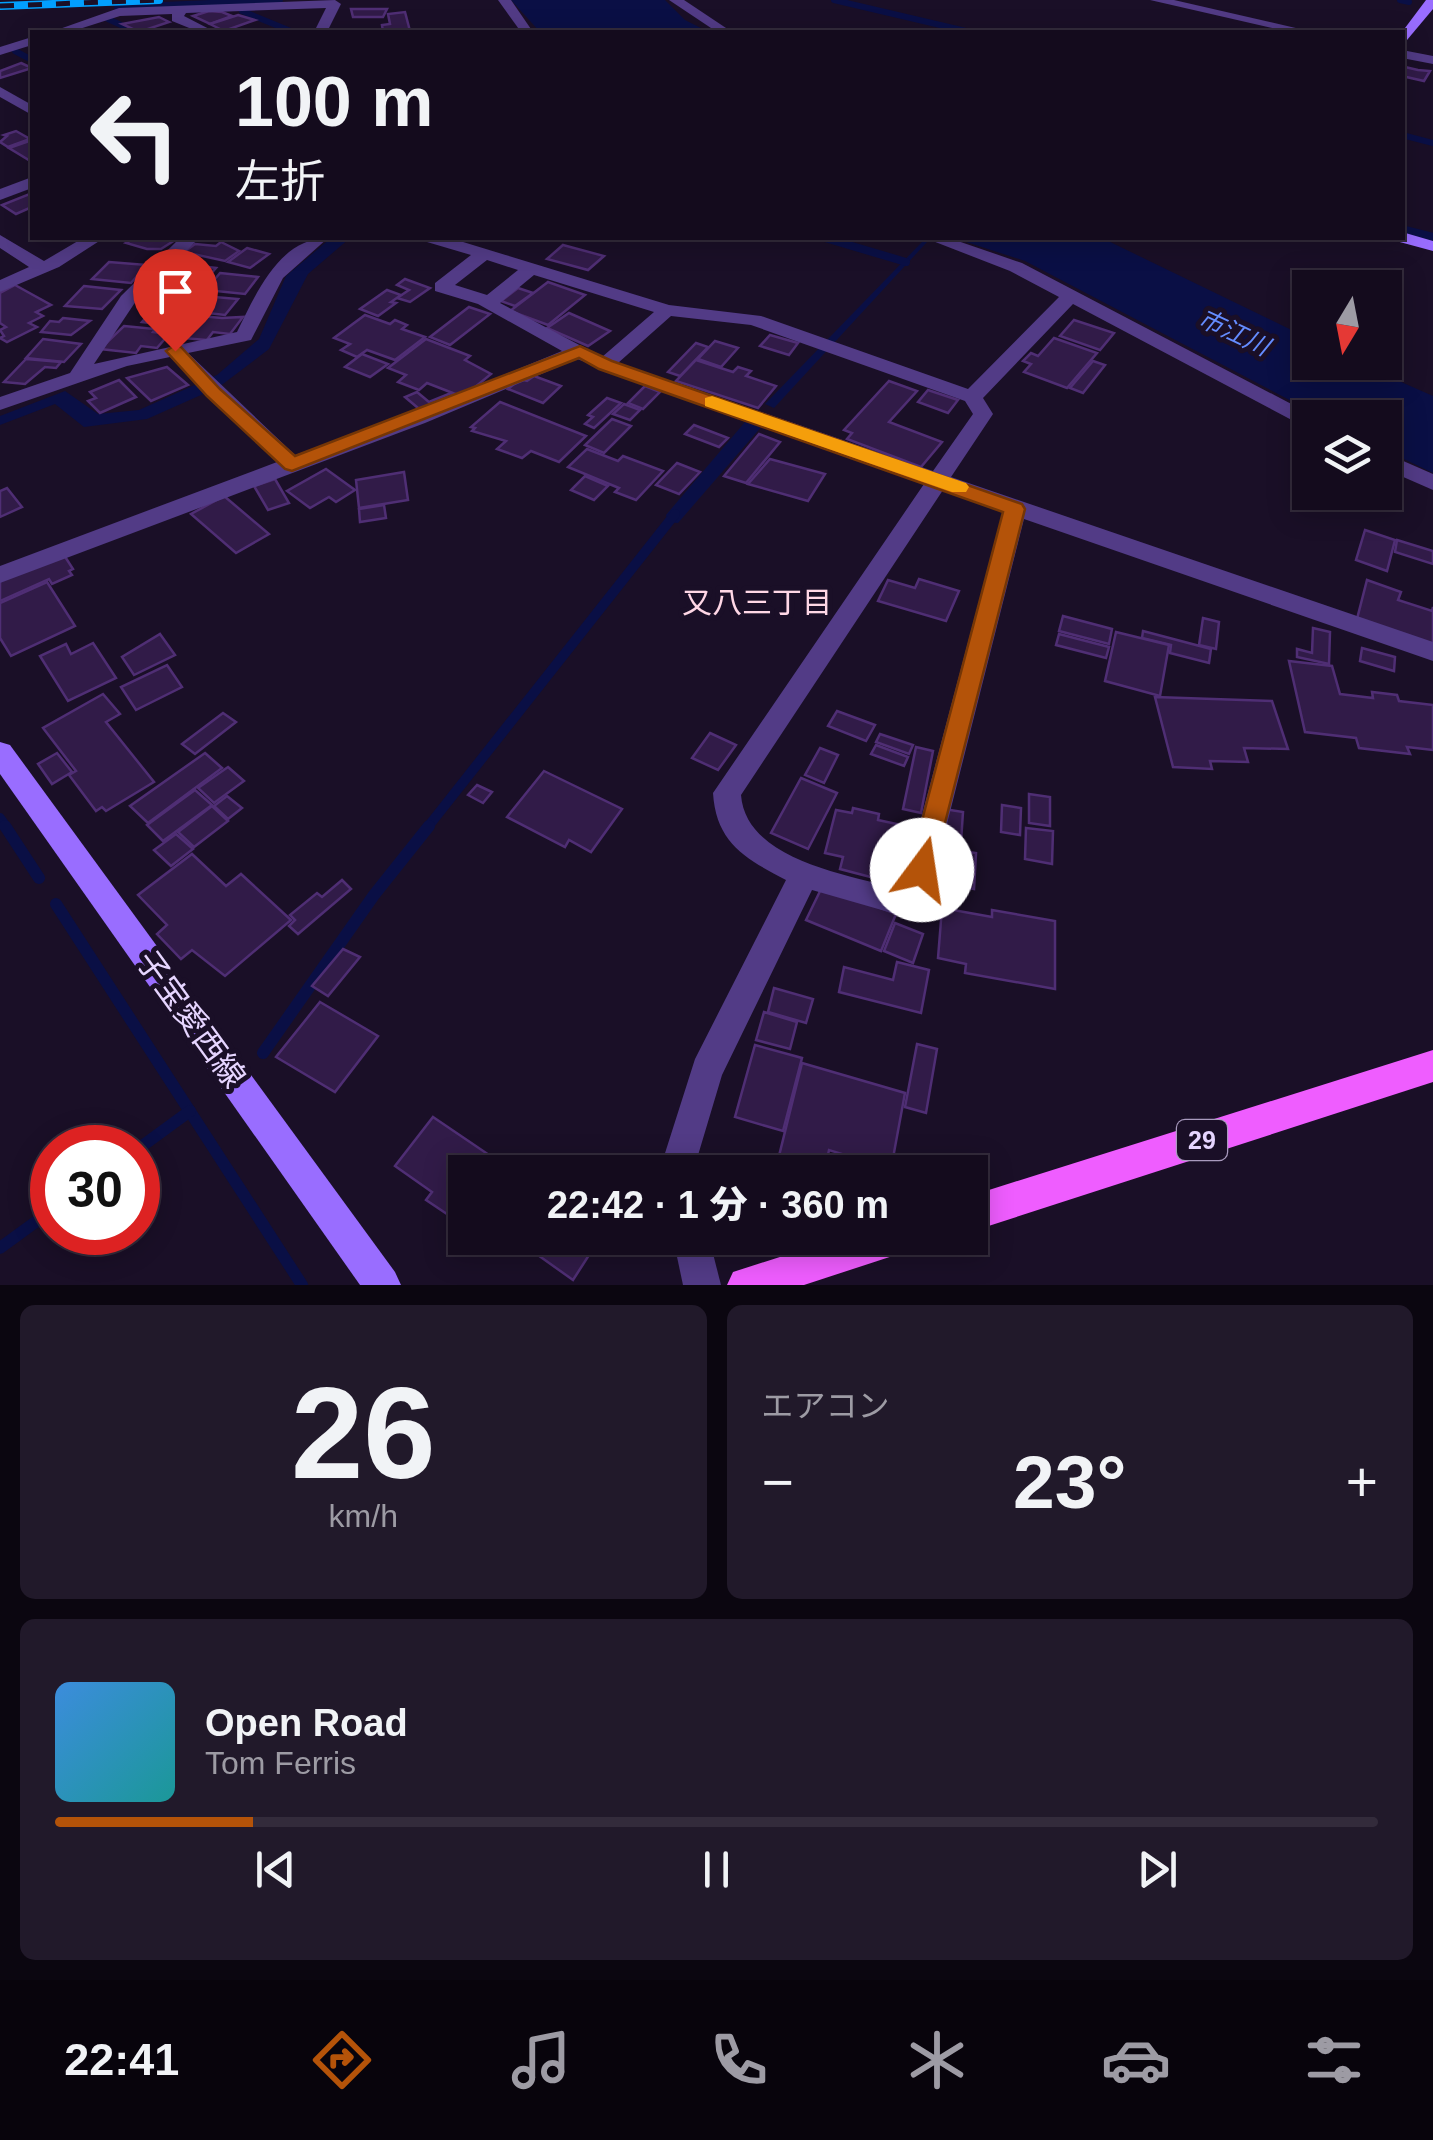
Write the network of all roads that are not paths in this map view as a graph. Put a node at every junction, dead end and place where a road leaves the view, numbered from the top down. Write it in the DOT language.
graph roads {
  1 [pos="504,0"];
  2 [pos="674,0"];
  3 [pos="1156,0"];
  4 [pos="1433,0"];
  5 [pos="181,10"];
  6 [pos="64,30"];
  7 [pos="205,30"];
  8 [pos="322,30"];
  9 [pos="526,30"];
  10 [pos="721,30"];
  11 [pos="1297,30"];
  12 [pos="1405,38"];
  13 [pos="30,42"];
  14 [pos="0,51"];
  15 [pos="1405,55"];
  16 [pos="1433,60"];
  17 [pos="0,92"];
  18 [pos="30,110"];
  19 [pos="30,183"];
  20 [pos="0,195"];
  21 [pos="1405,239"];
  22 [pos="0,240"];
  23 [pos="92,240"];
  24 [pos="187,240"];
  25 [pos="318,240"];
  26 [pos="439,240"];
  27 [pos="940,240"];
  28 [pos="1433,246"];
  29 [pos="484,254"];
  30 [pos="44,268"];
  31 [pos="532,268"];
  32 [pos="0,287"];
  33 [pos="1071,295"];
  34 [pos="491,302"];
  35 [pos="667,310"];
  36 [pos="175,351"];
  37 [pos="580,352"];
  38 [pos="605,365"];
  39 [pos="79,374"];
  40 [pos="972,397"];
  41 [pos="0,404"];
  42 [pos="1292,412"];
  43 [pos="292,464"];
  44 [pos="1402,468"];
  45 [pos="936,479"];
  46 [pos="1433,483"];
  47 [pos="1014,509"];
  48 [pos="0,575"];
  49 [pos="1433,652"];
  50 [pos="0,753"];
  51 [pos="804,875"];
  52 [pos="1433,1066"];
  53 [pos="681,1155"];
  54 [pos="988,1208"];
  55 [pos="695,1255"];
  56 [pos="841,1255"];
  57 [pos="382,1285"];
  58 [pos="702,1285"];
  59 [pos="746,1285"];
  1 -- 9 [label="street"];
  2 -- 10 [label="street"];
  3 -- 11 [label="street"];
  4 -- 12 [label="main road"];
  5 -- 6 [label="street"];
  5 -- 7 [label="street"];
  5 -- 8 [label="street"];
  13 -- 14 [label="street"];
  15 -- 16 [label="street"];
  17 -- 18 [label="street"];
  19 -- 20 [label="street"];
  21 -- 28 [label="main road"];
  22 -- 30 [label="street"];
  23 -- 30 [label="street"];
  24 -- 39 [label="street"];
  25 -- 36 [label="street"];
  26 -- 29 [label="street"];
  27 -- 33 [label="street"];
  29 -- 31 [label="street"];
  29 -- 34 [label="street"];
  30 -- 32 [label="street"];
  31 -- 34 [label="street"];
  31 -- 35 [label="street"];
  33 -- 40 [label="street"];
  33 -- 42 [label="street"];
  34 -- 37 [label="street"];
  35 -- 38 [label="street"];
  35 -- 40 [label="street"];
  36 -- 39 [label="street"];
  36 -- 43 [label="street"];
  37 -- 38 [label="street"];
  37 -- 43 [label="street"];
  38 -- 45 [label="street"];
  39 -- 41 [label="street"];
  40 -- 45 [label="street"];
  43 -- 48 [label="street"];
  44 -- 46 [label="street"];
  45 -- 47 [label="street"];
  45 -- 51 [label="street"];
  47 -- 49 [label="street"];
  47 -- 51 [label="street"];
  50 -- 57 [label="main road, 子宝愛西線"];
  51 -- 53 [label="street"];
  52 -- 54 [label="main road, 29"];
  55 -- 58 [label="street"];
  56 -- 59 [label="main road"];
}
